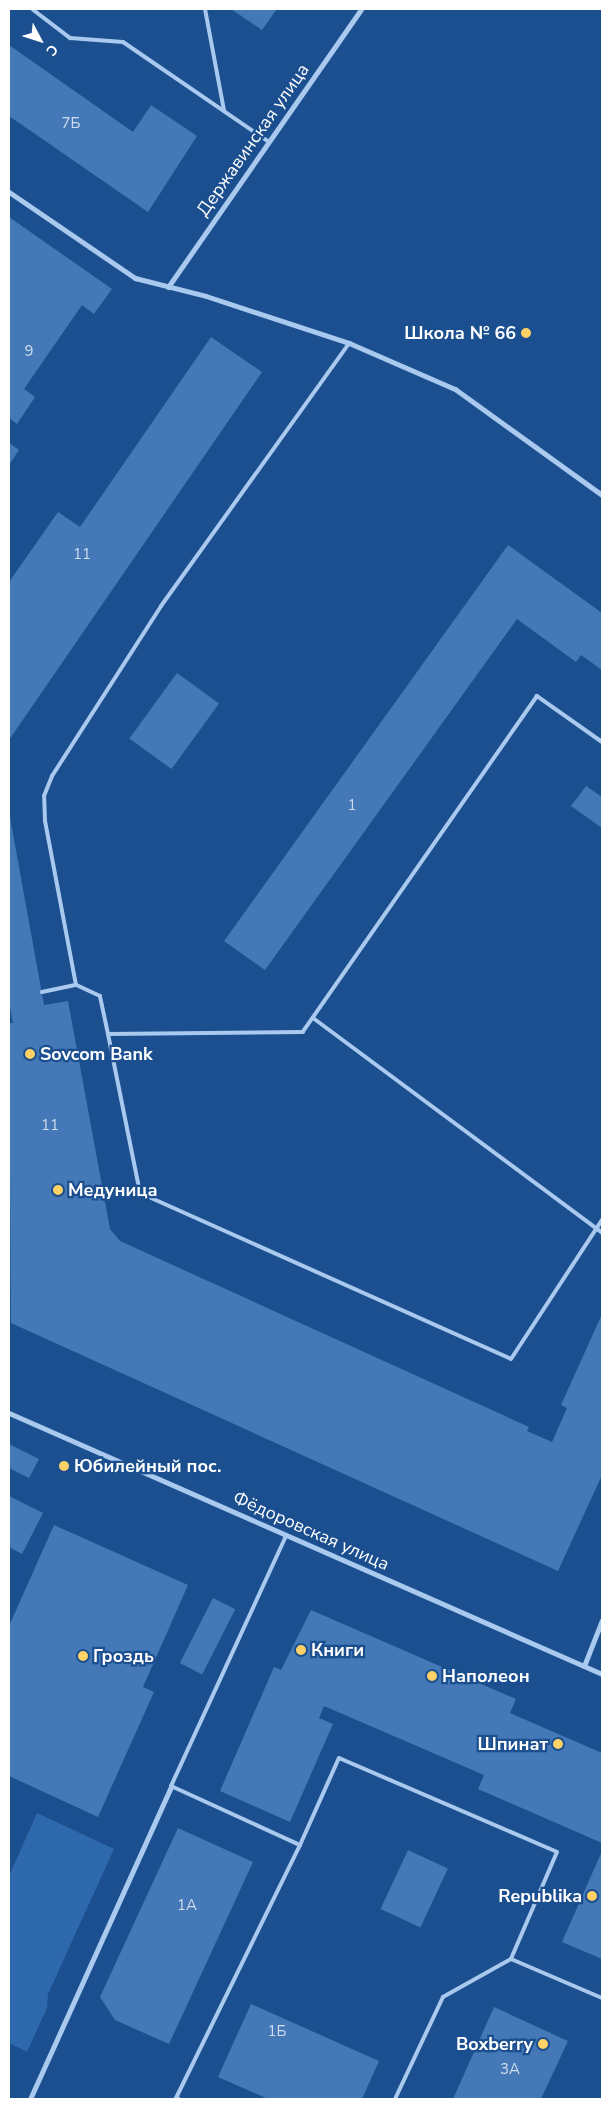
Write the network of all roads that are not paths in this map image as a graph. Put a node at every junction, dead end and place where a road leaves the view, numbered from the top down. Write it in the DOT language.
graph roads {
  1 [pos="32,9"];
  2 [pos="205,9"];
  3 [pos="361,9"];
  4 [pos="224,111"];
  5 [pos="268,142"];
  6 [pos="9,192"];
  7 [pos="168,287"];
  8 [pos="349,343"];
  9 [pos="602,495"];
  10 [pos="602,742"];
  11 [pos="76,985"];
  12 [pos="42,992"];
  13 [pos="313,1018"];
  14 [pos="108,1034"];
  15 [pos="602,1220"];
  16 [pos="596,1229"];
  17 [pos="602,1233"];
  18 [pos="9,1413"];
  19 [pos="286,1536"];
  20 [pos="602,1620"];
  21 [pos="584,1666"];
  22 [pos="602,1674"];
  23 [pos="172,1786"];
  24 [pos="300,1845"];
  25 [pos="510,1959"];
  26 [pos="602,1998"];
  27 [pos="30,2099"];
  28 [pos="179,2099"];
  29 [pos="395,2099"];
  1 -- 4 [label="lane"];
  2 -- 4 [label="lane"];
  3 -- 5 [label="street, Державинская улица"];
  4 -- 5 [label="lane"];
  5 -- 7 [label="street, Державинская улица"];
  6 -- 7 [label="street"];
  7 -- 8 [label="street"];
  8 -- 9 [label="street"];
  8 -- 11 [label="lane"];
  10 -- 13 [label="lane"];
  11 -- 12 [label="lane"];
  11 -- 14 [label="lane"];
  13 -- 14 [label="lane"];
  13 -- 16 [label="lane"];
  14 -- 16 [label="lane"];
  15 -- 16 [label="lane"];
  16 -- 17 [label="lane"];
  18 -- 19 [label="street, Фёдоровская улица"];
  19 -- 21 [label="street, Фёдоровская улица"];
  19 -- 23 [label="lane"];
  20 -- 21 [label="street"];
  21 -- 22 [label="street, Фёдоровская улица"];
  23 -- 24 [label="lane"];
  23 -- 27 [label="street"];
  24 -- 25 [label="lane"];
  24 -- 28 [label="lane"];
  25 -- 26 [label="lane"];
  25 -- 29 [label="lane"];
}
